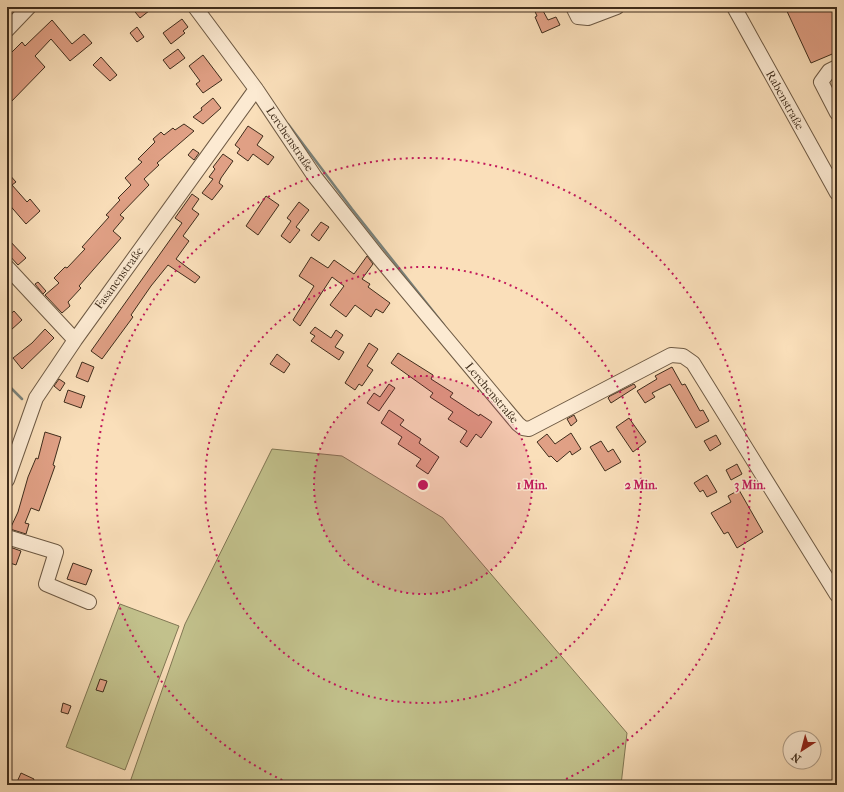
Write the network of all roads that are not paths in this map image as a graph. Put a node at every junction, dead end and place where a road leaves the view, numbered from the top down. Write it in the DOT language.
graph roads {
  1 [pos="29,7"];
  2 [pos="195,7"];
  3 [pos="573,7"];
  4 [pos="617,7"];
  5 [pos="734,7"];
  6 [pos="7,30"];
  7 [pos="837,67"];
  8 [pos="256,89"];
  9 [pos="837,113"];
  10 [pos="837,193"];
  11 [pos="7,268"];
  12 [pos="75,340"];
  13 [pos="7,480"];
  14 [pos="7,537"];
  15 [pos="837,595"];
  16 [pos="89,602"];
  1 -- 6 [label="street"];
  2 -- 8 [label="street, Lerchenstraße"];
  3 -- 4 [label="street"];
  5 -- 10 [label="street, Rabenstraße"];
  7 -- 9 [label="street"];
  8 -- 12 [label="street, Fasanenstraße"];
  8 -- 15 [label="street, Lerchenstraße"];
  11 -- 12 [label="street"];
  12 -- 13 [label="street, Fasanenstraße"];
  14 -- 16 [label="street"];
}
